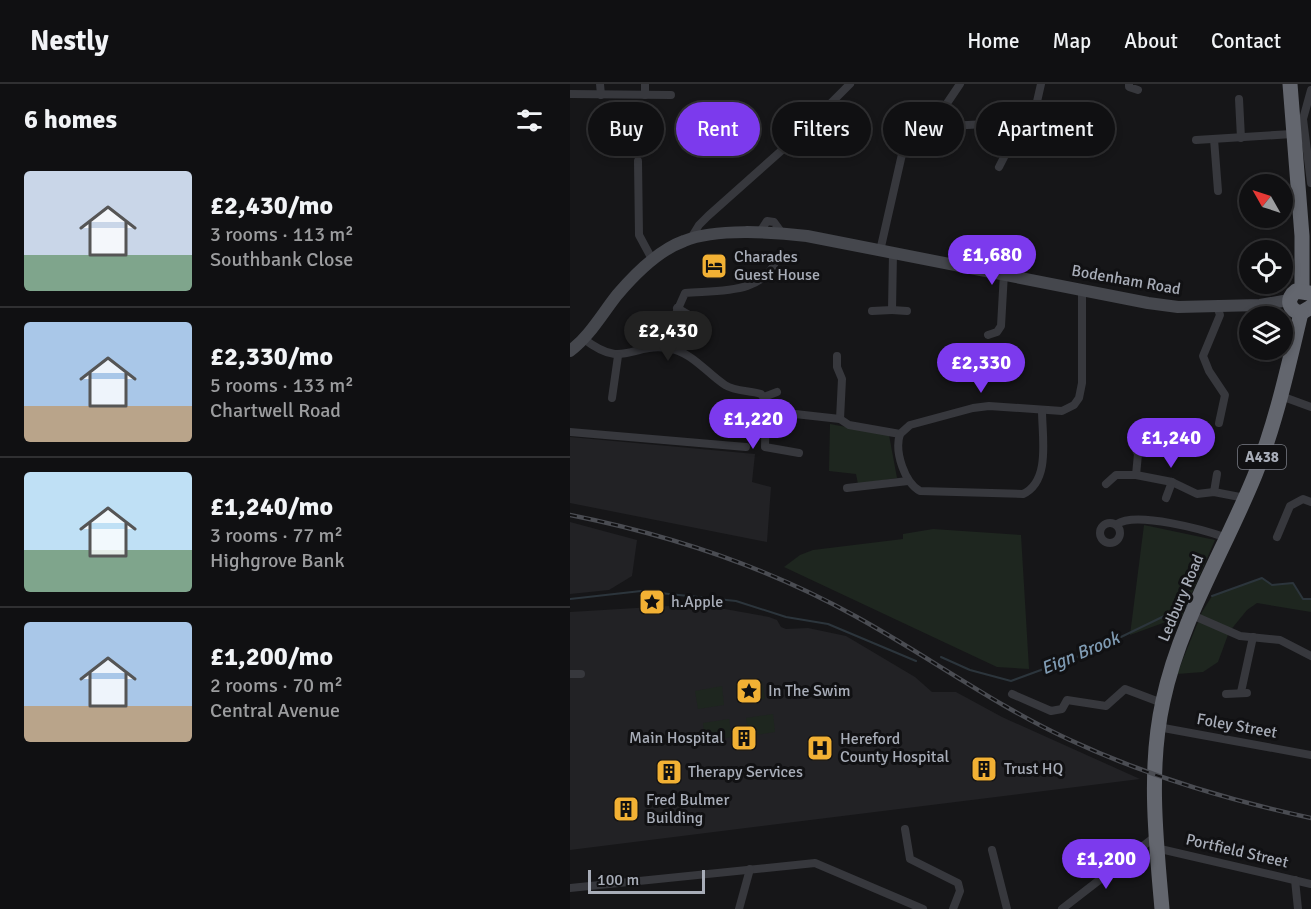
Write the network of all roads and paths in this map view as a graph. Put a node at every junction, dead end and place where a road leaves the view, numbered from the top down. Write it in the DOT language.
graph roads {
  1 [pos="600,84"];
  2 [pos="645,84"];
  3 [pos="850,84"];
  4 [pos="960,84"];
  5 [pos="1041,84"];
  6 [pos="1290,84"];
  7 [pos="1311,90"];
  8 [pos="570,94"];
  9 [pos="601,95"];
  10 [pos="645,95"];
  11 [pos="671,95"];
  12 [pos="1239,99"];
  13 [pos="948,102"];
  14 [pos="1037,102"];
  15 [pos="1292,134"];
  16 [pos="1240,138"];
  17 [pos="1196,140"];
  18 [pos="1214,140"];
  19 [pos="905,156"];
  20 [pos="1005,156"];
  21 [pos="638,161"];
  22 [pos="999,167"];
  23 [pos="1311,183"];
  24 [pos="1218,191"];
  25 [pos="708,216"];
  26 [pos="711,236"];
  27 [pos="691,238"];
  28 [pos="886,252"];
  29 [pos="777,257"];
  30 [pos="653,261"];
  31 [pos="1004,273"];
  32 [pos="1082,290"];
  33 [pos="1307,292"];
  34 [pos="1289,300"];
  35 [pos="1217,306"];
  36 [pos="1273,306"];
  37 [pos="677,308"];
  38 [pos="1239,309"];
  39 [pos="892,310"];
  40 [pos="1306,310"];
  41 [pos="872,311"];
  42 [pos="907,311"];
  43 [pos="689,315"];
  44 [pos="988,334"];
  45 [pos="584,339"];
  46 [pos="666,348"];
  47 [pos="570,351"];
  48 [pos="618,356"];
  49 [pos="837,357"];
  50 [pos="777,392"];
  51 [pos="1281,396"];
  52 [pos="612,398"];
  53 [pos="765,399"];
  54 [pos="1311,407"];
  55 [pos="1042,410"];
  56 [pos="795,414"];
  57 [pos="840,419"];
  58 [pos="1220,423"];
  59 [pos="570,432"];
  60 [pos="900,434"];
  61 [pos="746,447"];
  62 [pos="1135,448"];
  63 [pos="799,453"];
  64 [pos="1217,474"];
  65 [pos="1136,475"];
  66 [pos="908,481"];
  67 [pos="1172,482"];
  68 [pos="1106,484"];
  69 [pos="847,488"];
  70 [pos="1214,492"];
  71 [pos="1166,498"];
  72 [pos="1245,498"];
  73 [pos="1311,502"];
  74 [pos="1117,524"];
  75 [pos="1277,537"];
  76 [pos="1227,538"];
  77 [pos="1194,612"];
  78 [pos="1253,637"];
  79 [pos="1311,656"];
  80 [pos="570,674"];
  81 [pos="581,674"];
  82 [pos="1012,693"];
  83 [pos="1226,693"];
  84 [pos="1162,703"];
  85 [pos="1158,727"];
  86 [pos="1311,755"];
  87 [pos="905,830"];
  88 [pos="1156,842"];
  89 [pos="992,850"];
  90 [pos="750,869"];
  91 [pos="1294,880"];
  92 [pos="1311,884"];
  93 [pos="570,888"];
  94 [pos="739,909"];
  95 [pos="923,909"];
  96 [pos="953,909"];
  97 [pos="1007,909"];
  98 [pos="1062,909"];
  99 [pos="1162,909"];
  100 [pos="1298,909"];
  1 -- 9 [label="street"];
  2 -- 10 [label="street"];
  3 -- 25 [label="street"];
  4 -- 13 [label="street"];
  5 -- 14 [label="street"];
  6 -- 15 [label="highway"];
  7 -- 23 [label="street"];
  8 -- 9 [label="street"];
  9 -- 10 [label="street"];
  10 -- 11 [label="street"];
  12 -- 16 [label="street"];
  15 -- 16 [label="street"];
  15 -- 33 [label="highway"];
  16 -- 18 [label="street"];
  17 -- 18 [label="street"];
  18 -- 24 [label="street"];
  19 -- 28 [label="street"];
  20 -- 22 [label="street"];
  21 -- 30 [label="street"];
  25 -- 26 [label="street"];
  25 -- 27 [label="street"];
  26 -- 27 [label="street, Bodenham Road"];
  26 -- 28 [label="street, Bodenham Road"];
  27 -- 30 [label="street"];
  28 -- 31 [label="street, Bodenham Road"];
  28 -- 39 [label="street"];
  29 -- 37 [label="street"];
  30 -- 45 [label="street"];
  31 -- 32 [label="street, Bodenham Road"];
  31 -- 44 [label="street"];
  32 -- 35 [label="street, Bodenham Road"];
  32 -- 55 [label="street"];
  33 -- 34 [label="highway"];
  34 -- 36 [label="street, Bodenham Road"];
  34 -- 40 [label="highway"];
  35 -- 38 [label="street, Bodenham Road"];
  35 -- 58 [label="street"];
  37 -- 43 [label="street"];
  37 -- 46 [label="street"];
  39 -- 41 [label="street"];
  39 -- 42 [label="street"];
  40 -- 51 [label="highway, Ledbury Road / A438"];
  45 -- 47 [label="street"];
  45 -- 48 [label="street"];
  46 -- 48 [label="street"];
  46 -- 53 [label="street"];
  48 -- 52 [label="street"];
  49 -- 57 [label="street"];
  50 -- 53 [label="street"];
  51 -- 54 [label="street"];
  51 -- 72 [label="highway, Ledbury Road / A438"];
  53 -- 63 [label="street"];
  55 -- 60 [label="street"];
  55 -- 66 [label="street"];
  56 -- 57 [label="street"];
  57 -- 60 [label="street"];
  59 -- 61 [label="street"];
  60 -- 66 [label="street"];
  62 -- 65 [label="street"];
  64 -- 70 [label="street"];
  65 -- 67 [label="street"];
  65 -- 68 [label="street"];
  66 -- 69 [label="street"];
  67 -- 70 [label="street"];
  67 -- 71 [label="street"];
  70 -- 72 [label="street"];
  72 -- 76 [label="highway, Ledbury Road / A438"];
  73 -- 75 [label="street"];
  74 -- 76 [label="street"];
  76 -- 77 [label="highway, Ledbury Road / A438"];
  77 -- 78 [label="street"];
  77 -- 84 [label="highway, Ledbury Road / A438"];
  78 -- 79 [label="street"];
  78 -- 83 [label="street"];
  80 -- 81 [label="street"];
  82 -- 84 [label="street"];
  84 -- 85 [label="highway, Ledbury Road / A438"];
  85 -- 86 [label="street, Foley Street"];
  85 -- 88 [label="highway, Ledbury Road / A438"];
  87 -- 96 [label="street"];
  88 -- 91 [label="street, Portfield Street"];
  88 -- 98 [label="street"];
  88 -- 99 [label="highway, Ledbury Road / A438"];
  89 -- 97 [label="street"];
  90 -- 93 [label="street"];
  90 -- 94 [label="street"];
  90 -- 95 [label="street"];
  91 -- 92 [label="street, Portfield Street"];
  91 -- 100 [label="street"];
}
